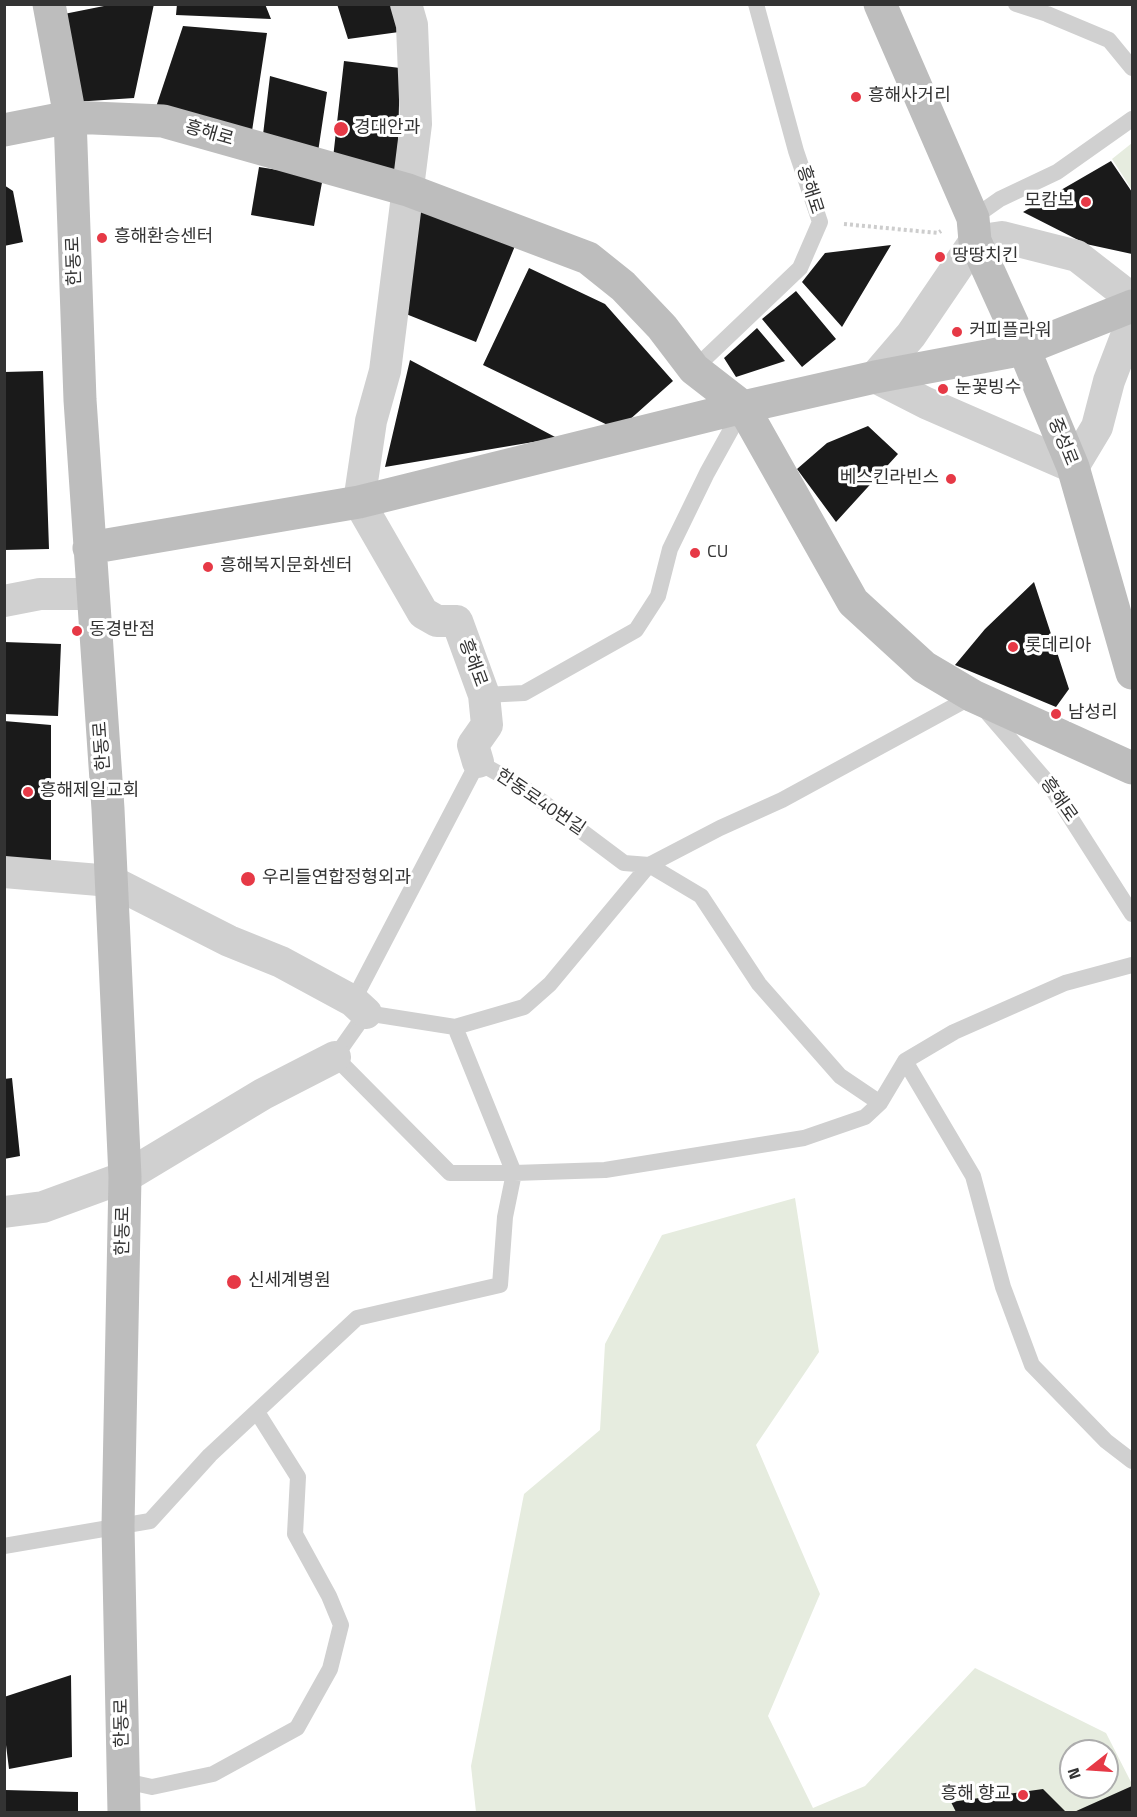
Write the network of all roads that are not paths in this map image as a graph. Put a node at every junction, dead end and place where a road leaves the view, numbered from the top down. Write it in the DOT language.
graph roads {
  1 [pos="49,4"];
  2 [pos="405,4"];
  3 [pos="756,4"];
  4 [pos="880,4"];
  5 [pos="1016,4"];
  6 [pos="1046,9"];
  7 [pos="1132,68"];
  8 [pos="70,117"];
  9 [pos="1132,119"];
  10 [pos="4,130"];
  11 [pos="408,190"];
  12 [pos="974,229"];
  13 [pos="1132,298"];
  14 [pos="1132,306"];
  15 [pos="1132,321"];
  16 [pos="1024,349"];
  17 [pos="694,369"];
  18 [pos="875,377"];
  19 [pos="744,407"];
  20 [pos="1073,467"];
  21 [pos="359,502"];
  22 [pos="89,548"];
  23 [pos="93,594"];
  24 [pos="4,601"];
  25 [pos="1132,673"];
  26 [pos="484,695"];
  27 [pos="973,696"];
  28 [pos="478,762"];
  29 [pos="1132,768"];
  30 [pos="649,865"];
  31 [pos="4,872"];
  32 [pos="111,881"];
  33 [pos="1132,914"];
  34 [pos="1132,965"];
  35 [pos="359,1007"];
  36 [pos="455,1027"];
  37 [pos="335,1057"];
  38 [pos="905,1061"];
  39 [pos="880,1103"];
  40 [pos="514,1173"];
  41 [pos="125,1177"];
  42 [pos="4,1212"];
  43 [pos="257,1412"];
  44 [pos="1132,1461"];
  45 [pos="118,1526"];
  46 [pos="4,1546"];
  47 [pos="124,1797"];
  1 -- 8 [label="street, 한동로"];
  2 -- 11 [label="street"];
  3 -- 17 [label="lane, 흥해로"];
  4 -- 12 [label="street, 중성로"];
  5 -- 6 [label="lane"];
  6 -- 7 [label="lane"];
  8 -- 10 [label="street, 흥해로"];
  8 -- 11 [label="street, 흥해로"];
  8 -- 22 [label="street, 한동로"];
  9 -- 12 [label="lane"];
  11 -- 17 [label="street, 흥해로"];
  11 -- 21 [label="street"];
  12 -- 13 [label="street"];
  12 -- 16 [label="street, 중성로"];
  12 -- 18 [label="street"];
  14 -- 16 [label="street"];
  15 -- 20 [label="street"];
  16 -- 18 [label="street"];
  16 -- 20 [label="street, 중성로"];
  17 -- 19 [label="street, 흥해로"];
  18 -- 19 [label="street"];
  18 -- 20 [label="street"];
  19 -- 21 [label="street"];
  19 -- 26 [label="lane, 흥해로"];
  19 -- 27 [label="street, 흥해로"];
  20 -- 25 [label="street, 중성로"];
  21 -- 22 [label="street"];
  21 -- 26 [label="street, 흥해로"];
  22 -- 23 [label="street, 한동로"];
  23 -- 24 [label="street"];
  23 -- 32 [label="street, 한동로"];
  26 -- 28 [label="street"];
  27 -- 29 [label="street, 흥해로"];
  27 -- 30 [label="lane"];
  27 -- 33 [label="lane, 흥해로"];
  28 -- 30 [label="lane, 한동로40번길"];
  28 -- 35 [label="lane, 한동로40번길"];
  30 -- 36 [label="lane"];
  30 -- 39 [label="lane"];
  31 -- 32 [label="street"];
  32 -- 35 [label="street"];
  32 -- 41 [label="street, 한동로"];
  34 -- 38 [label="lane"];
  35 -- 36 [label="lane"];
  35 -- 37 [label="lane, 한동로40번길"];
  36 -- 40 [label="lane"];
  37 -- 40 [label="lane"];
  37 -- 41 [label="street"];
  38 -- 39 [label="lane"];
  38 -- 44 [label="lane"];
  39 -- 40 [label="lane"];
  40 -- 43 [label="lane"];
  41 -- 42 [label="street"];
  41 -- 45 [label="street, 한동로"];
  43 -- 45 [label="lane"];
  43 -- 47 [label="lane"];
  45 -- 46 [label="lane"];
  45 -- 47 [label="street, 한동로"];
}
